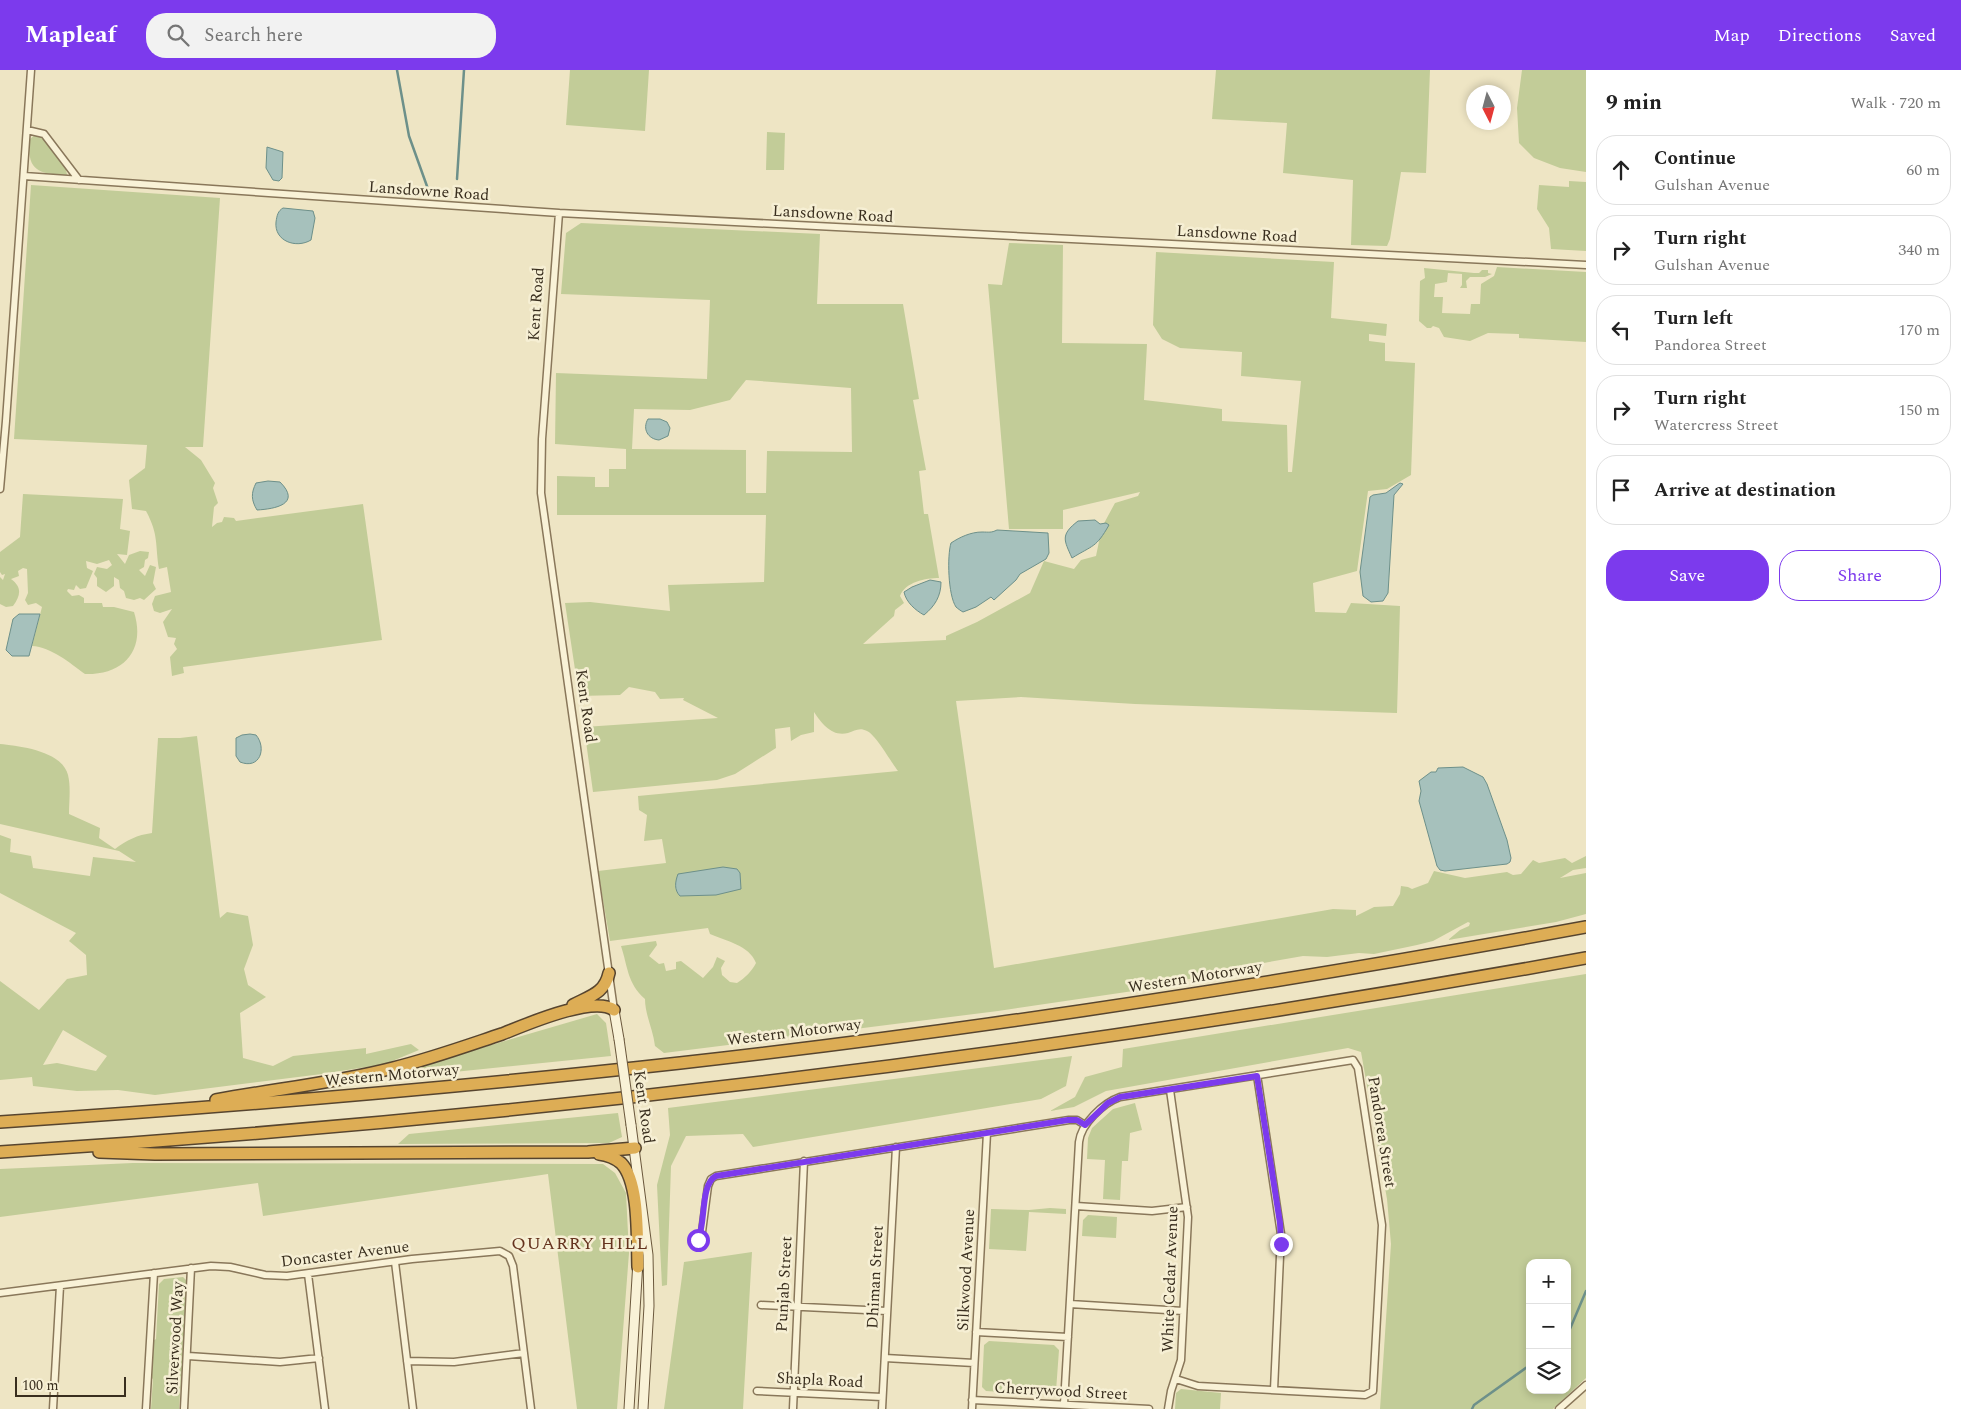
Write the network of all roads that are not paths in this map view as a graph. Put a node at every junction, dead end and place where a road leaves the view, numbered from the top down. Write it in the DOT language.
graph roads {
  1 [pos="31,70"];
  2 [pos="27,130"];
  3 [pos="24,176"];
  4 [pos="79,180"];
  5 [pos="558,213"];
  6 [pos="1586,265"];
  7 [pos="1,450"];
  8 [pos="0,489"];
  9 [pos="1586,928"];
  10 [pos="1586,958"];
  11 [pos="609,973"];
  12 [pos="614,1010"];
  13 [pos="558,1013"];
  14 [pos="1257,1076"];
  15 [pos="1170,1090"];
  16 [pos="163,1111"];
  17 [pos="0,1122"];
  18 [pos="1085,1125"];
  19 [pos="987,1133"];
  20 [pos="896,1147"];
  21 [pos="635,1148"];
  22 [pos="51,1149"];
  23 [pos="0,1152"];
  24 [pos="588,1152"];
  25 [pos="804,1161"];
  26 [pos="642,1200"];
  27 [pos="1076,1206"];
  28 [pos="1187,1206"];
  29 [pos="698,1240"];
  30 [pos="396,1262"];
  31 [pos="638,1267"];
  32 [pos="191,1268"];
  33 [pos="154,1273"];
  34 [pos="308,1274"];
  35 [pos="60,1286"];
  36 [pos="0,1293"];
  37 [pos="761,1304"];
  38 [pos="1070,1304"];
  39 [pos="797,1306"];
  40 [pos="887,1311"];
  41 [pos="1183,1311"];
  42 [pos="976,1332"];
  43 [pos="1068,1337"];
  44 [pos="524,1353"];
  45 [pos="188,1356"];
  46 [pos="319,1358"];
  47 [pos="885,1358"];
  48 [pos="407,1361"];
  49 [pos="974,1363"];
  50 [pos="1176,1379"];
  51 [pos="1586,1384"];
  52 [pos="1274,1390"];
  53 [pos="757,1391"];
  54 [pos="793,1393"];
  55 [pos="882,1398"];
  56 [pos="972,1400"];
  57 [pos="1064,1404"];
  58 [pos="1561,1408"];
  59 [pos="53,1409"];
  60 [pos="146,1409"];
  61 [pos="184,1409"];
  62 [pos="326,1409"];
  63 [pos="413,1409"];
  64 [pos="530,1409"];
  65 [pos="629,1409"];
  66 [pos="643,1409"];
  67 [pos="792,1409"];
  68 [pos="882,1409"];
  69 [pos="972,1409"];
  70 [pos="1149,1409"];
  71 [pos="1168,1409"];
  1 -- 2 [label="street"];
  2 -- 3 [label="street"];
  2 -- 4 [label="street"];
  3 -- 4 [label="street, Lansdowne Road"];
  3 -- 7 [label="street"];
  4 -- 5 [label="street, Lansdowne Road"];
  5 -- 6 [label="street, Lansdowne Road"];
  5 -- 11 [label="street, Kent Road"];
  7 -- 8 [label="street"];
  9 -- 16 [label="highway, Western Motorway"];
  10 -- 22 [label="highway"];
  11 -- 12 [label="street, Kent Road"];
  11 -- 13 [label="highway"];
  12 -- 13 [label="highway"];
  12 -- 21 [label="main road, Kent Road, bridge"];
  13 -- 16 [label="highway"];
  14 -- 15 [label="street, Pandorea Street"];
  14 -- 52 [label="street"];
  14 -- 52 [label="street, Pandorea Street"];
  15 -- 18 [label="street, Pandorea Street"];
  15 -- 28 [label="street, White Cedar Avenue"];
  16 -- 17 [label="highway, Western Motorway"];
  18 -- 19 [label="street"];
  18 -- 27 [label="street"];
  19 -- 20 [label="street"];
  19 -- 42 [label="street, Silkwood Avenue"];
  20 -- 25 [label="street"];
  20 -- 40 [label="street, Dhiman Street"];
  21 -- 24 [label="highway"];
  21 -- 26 [label="main road, Kent Road"];
  22 -- 23 [label="highway"];
  22 -- 24 [label="highway"];
  24 -- 31 [label="highway"];
  25 -- 29 [label="street"];
  25 -- 39 [label="street, Punjab Street"];
  26 -- 31 [label="main road, Kent Road"];
  26 -- 66 [label="main road, Kent Road"];
  27 -- 28 [label="street"];
  27 -- 38 [label="street"];
  28 -- 41 [label="street, White Cedar Avenue"];
  30 -- 34 [label="street, Doncaster Avenue"];
  30 -- 44 [label="street, Doncaster Avenue"];
  30 -- 48 [label="street"];
  31 -- 65 [label="main road, Kent Road"];
  32 -- 33 [label="street, Doncaster Avenue"];
  32 -- 34 [label="street, Doncaster Avenue"];
  32 -- 45 [label="street, Silverwood Way"];
  33 -- 35 [label="street, Doncaster Avenue"];
  33 -- 60 [label="street"];
  34 -- 46 [label="street"];
  35 -- 36 [label="street, Doncaster Avenue"];
  35 -- 59 [label="street"];
  37 -- 39 [label="street"];
  38 -- 41 [label="street"];
  38 -- 43 [label="street"];
  39 -- 40 [label="street"];
  39 -- 54 [label="street, Punjab Street"];
  40 -- 47 [label="street, Dhiman Street"];
  41 -- 50 [label="street, White Cedar Avenue"];
  42 -- 43 [label="street"];
  42 -- 49 [label="street, Silkwood Avenue"];
  43 -- 57 [label="street"];
  44 -- 48 [label="street"];
  44 -- 64 [label="street, Doncaster Avenue"];
  45 -- 46 [label="street"];
  45 -- 61 [label="street, Silverwood Way"];
  46 -- 62 [label="street"];
  47 -- 49 [label="street"];
  47 -- 55 [label="street, Dhiman Street"];
  48 -- 63 [label="street"];
  49 -- 56 [label="street, Silkwood Avenue"];
  50 -- 52 [label="street, Pandorea Street"];
  50 -- 71 [label="street, White Cedar Avenue"];
  51 -- 58 [label="street"];
  53 -- 54 [label="street, Shapla Road"];
  54 -- 55 [label="street, Shapla Road"];
  54 -- 67 [label="street, Punjab Street"];
  55 -- 68 [label="street, Dhiman Street"];
  56 -- 57 [label="street, Cherrywood Street"];
  56 -- 69 [label="street, Silkwood Avenue"];
  57 -- 70 [label="street, Cherrywood Street"];
}
